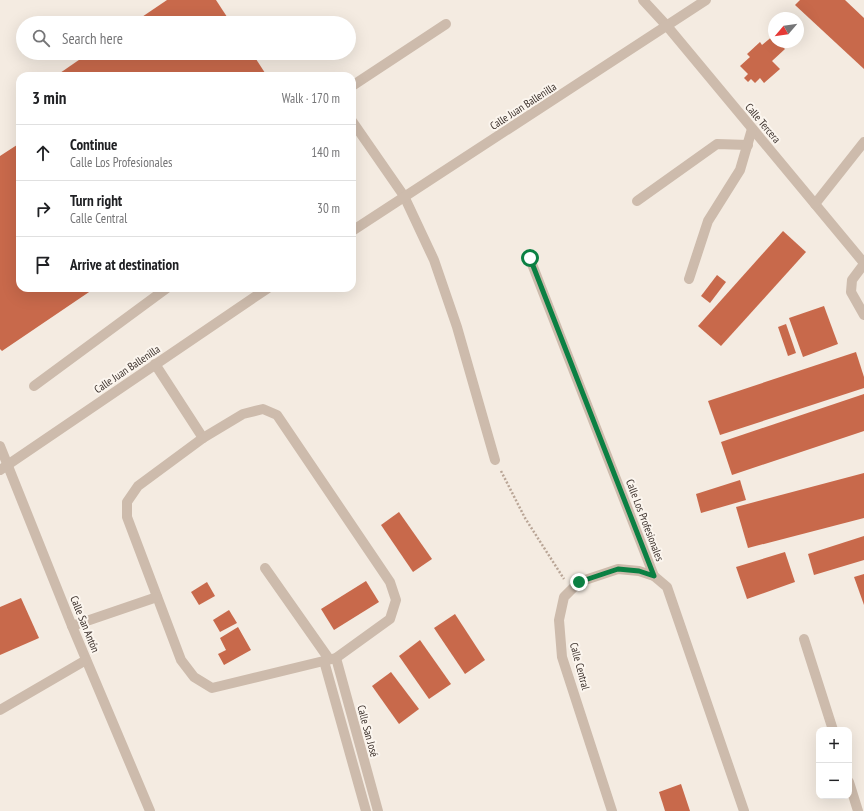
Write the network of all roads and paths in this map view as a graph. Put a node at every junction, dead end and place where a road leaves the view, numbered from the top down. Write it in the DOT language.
graph roads {
  1 [pos="643,0"];
  2 [pos="706,0"];
  3 [pos="446,24"];
  4 [pos="667,26"];
  5 [pos="356,83"];
  6 [pos="356,127"];
  7 [pos="752,129"];
  8 [pos="864,142"];
  9 [pos="748,145"];
  10 [pos="404,196"];
  11 [pos="637,201"];
  12 [pos="815,204"];
  13 [pos="356,228"];
  14 [pos="530,258"];
  15 [pos="864,264"];
  16 [pos="689,279"];
  17 [pos="162,292"];
  18 [pos="254,292"];
  19 [pos="864,315"];
  20 [pos="155,364"];
  21 [pos="34,386"];
  22 [pos="203,438"];
  23 [pos="0,446"];
  24 [pos="495,460"];
  25 [pos="4,468"];
  26 [pos="265,568"];
  27 [pos="654,576"];
  28 [pos="571,590"];
  29 [pos="157,597"];
  30 [pos="72,626"];
  31 [pos="804,639"];
  32 [pos="330,659"];
  33 [pos="86,660"];
  34 [pos="0,710"];
  35 [pos="832,727"];
  36 [pos="852,792"];
  37 [pos="150,811"];
  38 [pos="366,811"];
  39 [pos="378,811"];
  40 [pos="612,811"];
  41 [pos="744,811"];
  42 [pos="858,811"];
  1 -- 4 [label="street, Calle Tercera"];
  2 -- 4 [label="street, Calle Juan Ballenilla"];
  3 -- 5 [label="street"];
  4 -- 7 [label="street, Calle Tercera"];
  4 -- 10 [label="street, Calle Juan Ballenilla"];
  6 -- 10 [label="street"];
  7 -- 9 [label="street"];
  7 -- 12 [label="street, Calle Tercera"];
  8 -- 12 [label="street"];
  9 -- 11 [label="street"];
  9 -- 16 [label="street"];
  10 -- 13 [label="street, Calle Juan Ballenilla"];
  10 -- 24 [label="street"];
  12 -- 15 [label="street, Calle Tercera"];
  14 -- 27 [label="street, Calle Los Profesionales"];
  15 -- 19 [label="street"];
  17 -- 21 [label="street"];
  18 -- 20 [label="street, Calle Juan Ballenilla"];
  20 -- 22 [label="street"];
  20 -- 25 [label="street, Calle Juan Ballenilla"];
  22 -- 29 [label="street"];
  22 -- 32 [label="street"];
  23 -- 25 [label="street, Calle San Antón"];
  24 -- 28 [label="path"];
  25 -- 30 [label="street, Calle San Antón"];
  26 -- 32 [label="street"];
  27 -- 28 [label="street, Calle Central"];
  27 -- 41 [label="street, Calle Los Profesionales"];
  28 -- 40 [label="street, Calle Central"];
  29 -- 30 [label="street"];
  29 -- 32 [label="street"];
  30 -- 33 [label="street, Calle San Antón"];
  31 -- 35 [label="street"];
  32 -- 38 [label="street"];
  32 -- 39 [label="street, Calle San José"];
  33 -- 34 [label="street"];
  33 -- 37 [label="street, Calle San Antón"];
  36 -- 42 [label="street"];
}
